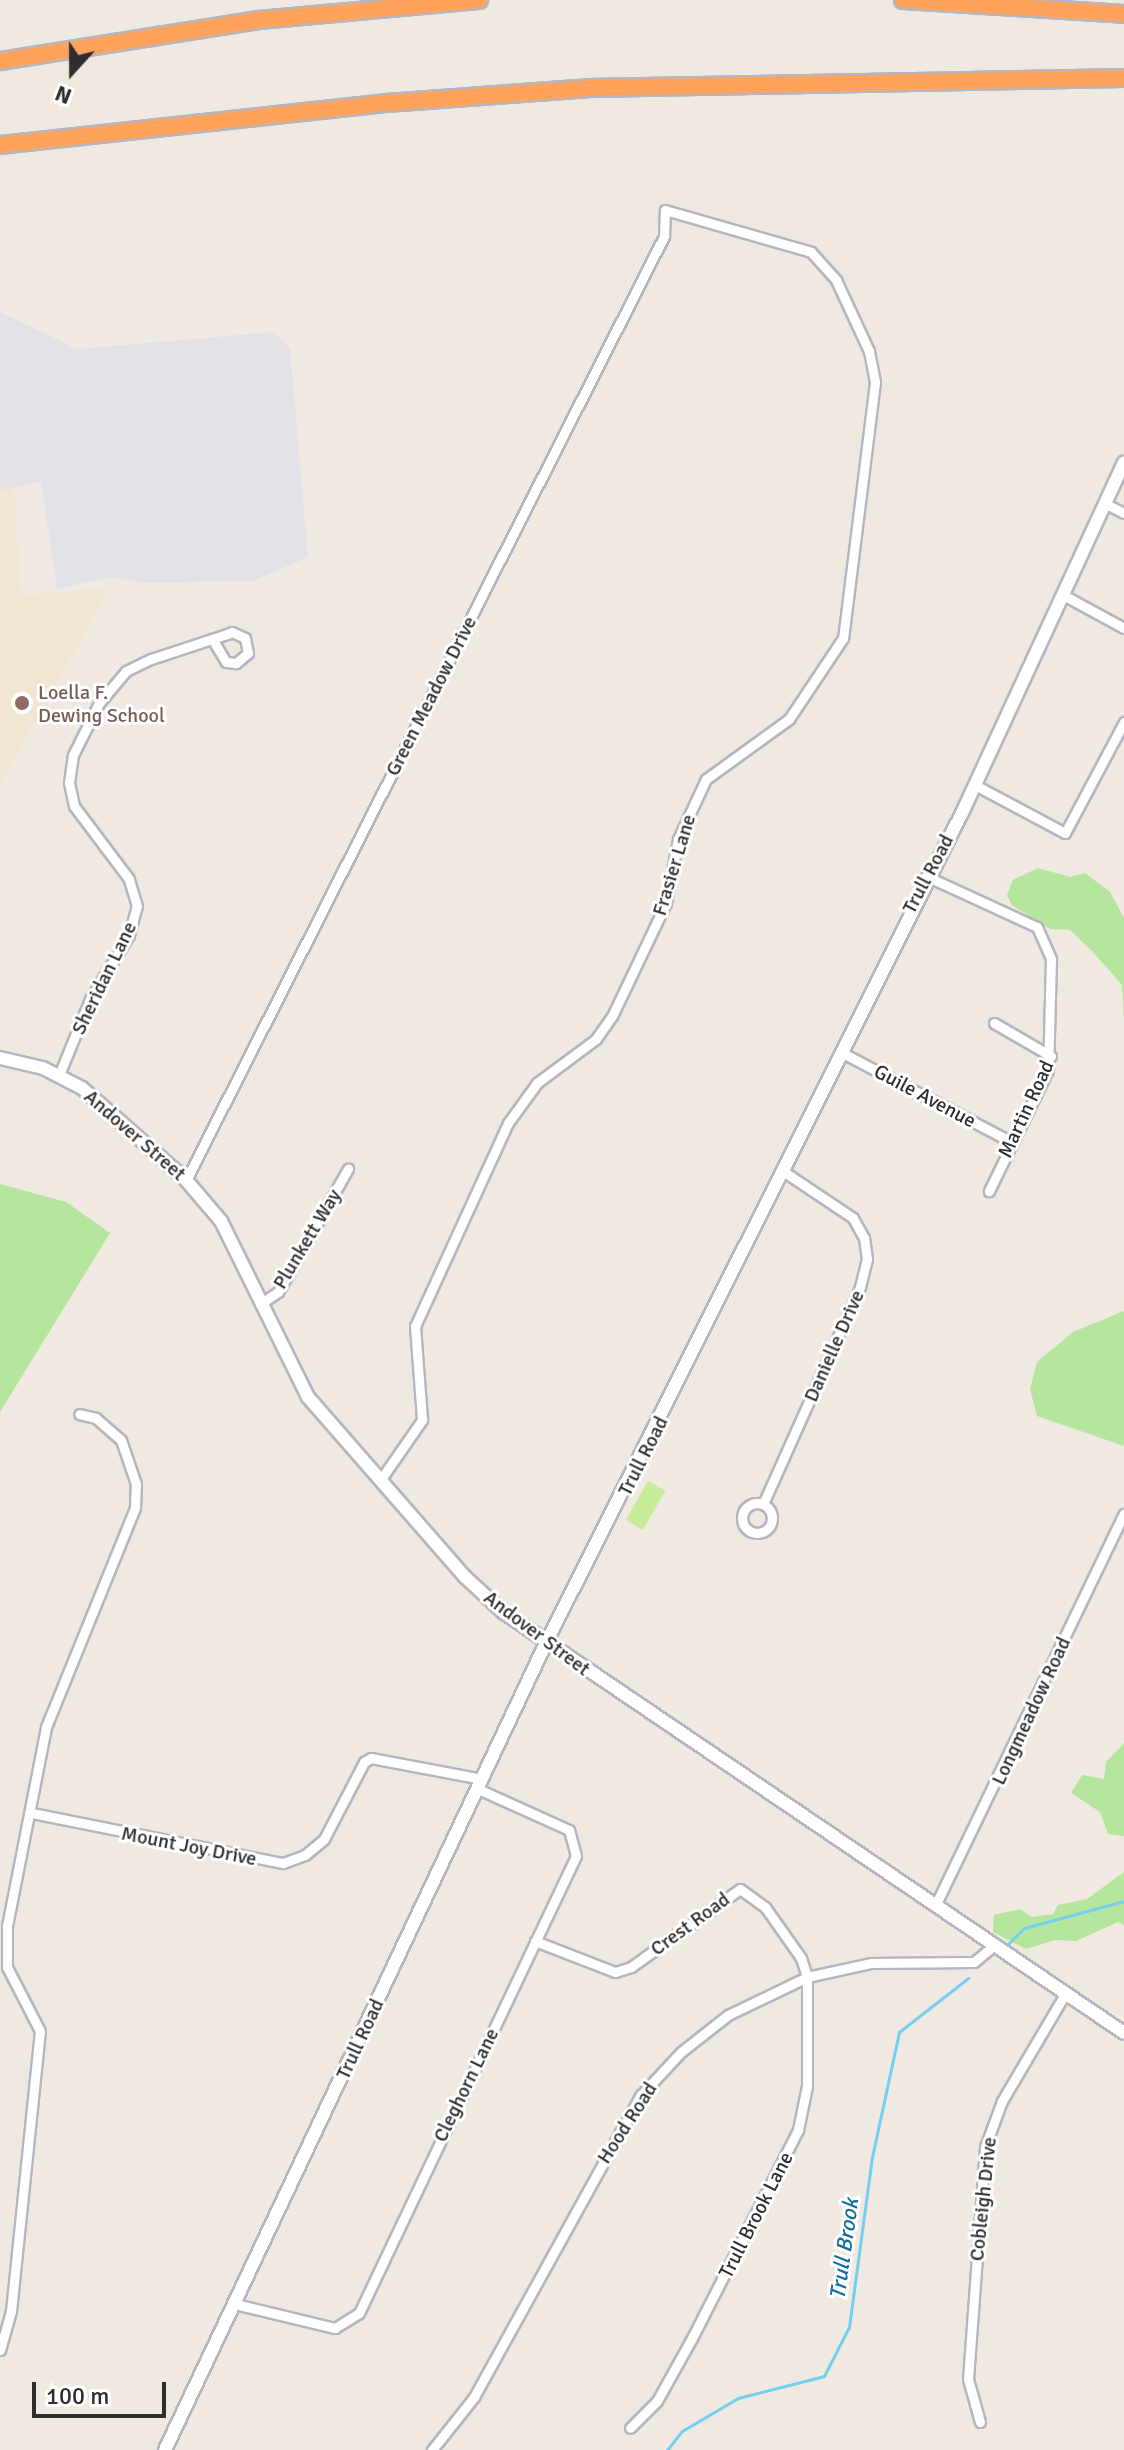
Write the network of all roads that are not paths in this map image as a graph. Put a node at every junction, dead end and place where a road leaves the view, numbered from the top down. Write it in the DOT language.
graph roads {
  1 [pos="479,0"];
  2 [pos="903,0"];
  3 [pos="1124,14"];
  4 [pos="0,61"];
  5 [pos="1124,78"];
  6 [pos="0,145"];
  7 [pos="665,210"];
  8 [pos="1124,463"];
  9 [pos="1106,504"];
  10 [pos="1124,513"];
  11 [pos="1065,596"];
  12 [pos="1124,628"];
  13 [pos="212,639"];
  14 [pos="1124,722"];
  15 [pos="975,785"];
  16 [pos="926,876"];
  17 [pos="994,1023"];
  18 [pos="841,1052"];
  19 [pos="1051,1056"];
  20 [pos="0,1058"];
  21 [pos="59,1075"];
  22 [pos="1010,1141"];
  23 [pos="348,1169"];
  24 [pos="783,1171"];
  25 [pos="186,1180"];
  26 [pos="989,1191"];
  27 [pos="260,1304"];
  28 [pos="79,1414"];
  29 [pos="381,1479"];
  30 [pos="763,1504"];
  31 [pos="1124,1514"];
  32 [pos="546,1643"];
  33 [pos="480,1784"];
  34 [pos="32,1813"];
  35 [pos="935,1906"];
  36 [pos="535,1941"];
  37 [pos="993,1946"];
  38 [pos="807,1977"];
  39 [pos="1065,1994"];
  40 [pos="1124,2033"];
  41 [pos="235,2304"];
  42 [pos="0,2350"];
  43 [pos="980,2422"];
  44 [pos="630,2428"];
  45 [pos="165,2450"];
  46 [pos="432,2450"];
  1 -- 4 [label="highway"];
  2 -- 3 [label="highway"];
  5 -- 6 [label="highway"];
  7 -- 25 [label="street, Green Meadow Drive"];
  7 -- 29 [label="street, Frasier Lane"];
  8 -- 9 [label="street, Trull Road"];
  9 -- 10 [label="street"];
  9 -- 11 [label="street, Trull Road"];
  11 -- 12 [label="street"];
  11 -- 15 [label="street, Trull Road"];
  13 -- 21 [label="street, Sheridan Lane"];
  14 -- 15 [label="street"];
  15 -- 16 [label="street, Trull Road"];
  16 -- 18 [label="street, Trull Road"];
  16 -- 19 [label="street, Martin Road"];
  17 -- 19 [label="street"];
  18 -- 22 [label="street, Guile Avenue"];
  18 -- 24 [label="street, Trull Road"];
  19 -- 22 [label="street, Martin Road"];
  20 -- 21 [label="street, Andover Street"];
  21 -- 25 [label="street, Andover Street"];
  22 -- 26 [label="street, Martin Road"];
  23 -- 27 [label="street, Plunkett Way"];
  24 -- 30 [label="street, Danielle Drive"];
  24 -- 32 [label="street, Trull Road"];
  25 -- 27 [label="street, Andover Street"];
  27 -- 29 [label="street, Andover Street"];
  28 -- 34 [label="street"];
  29 -- 32 [label="street, Andover Street"];
  31 -- 35 [label="street, Longmeadow Road"];
  32 -- 33 [label="street, Trull Road"];
  32 -- 35 [label="street, Andover Street"];
  33 -- 34 [label="street, Mount Joy Drive"];
  33 -- 36 [label="street, Cleghorn Lane"];
  33 -- 41 [label="street, Trull Road"];
  34 -- 42 [label="street"];
  35 -- 37 [label="street, Andover Street"];
  36 -- 38 [label="street, Crest Road"];
  36 -- 41 [label="street, Cleghorn Lane"];
  37 -- 38 [label="street, Hood Road"];
  37 -- 39 [label="street, Andover Street"];
  38 -- 44 [label="street, Trull Brook Lane"];
  38 -- 46 [label="street, Hood Road"];
  39 -- 40 [label="street, Andover Street"];
  39 -- 43 [label="street, Cobleigh Drive"];
  41 -- 45 [label="street, Trull Road"];
}
